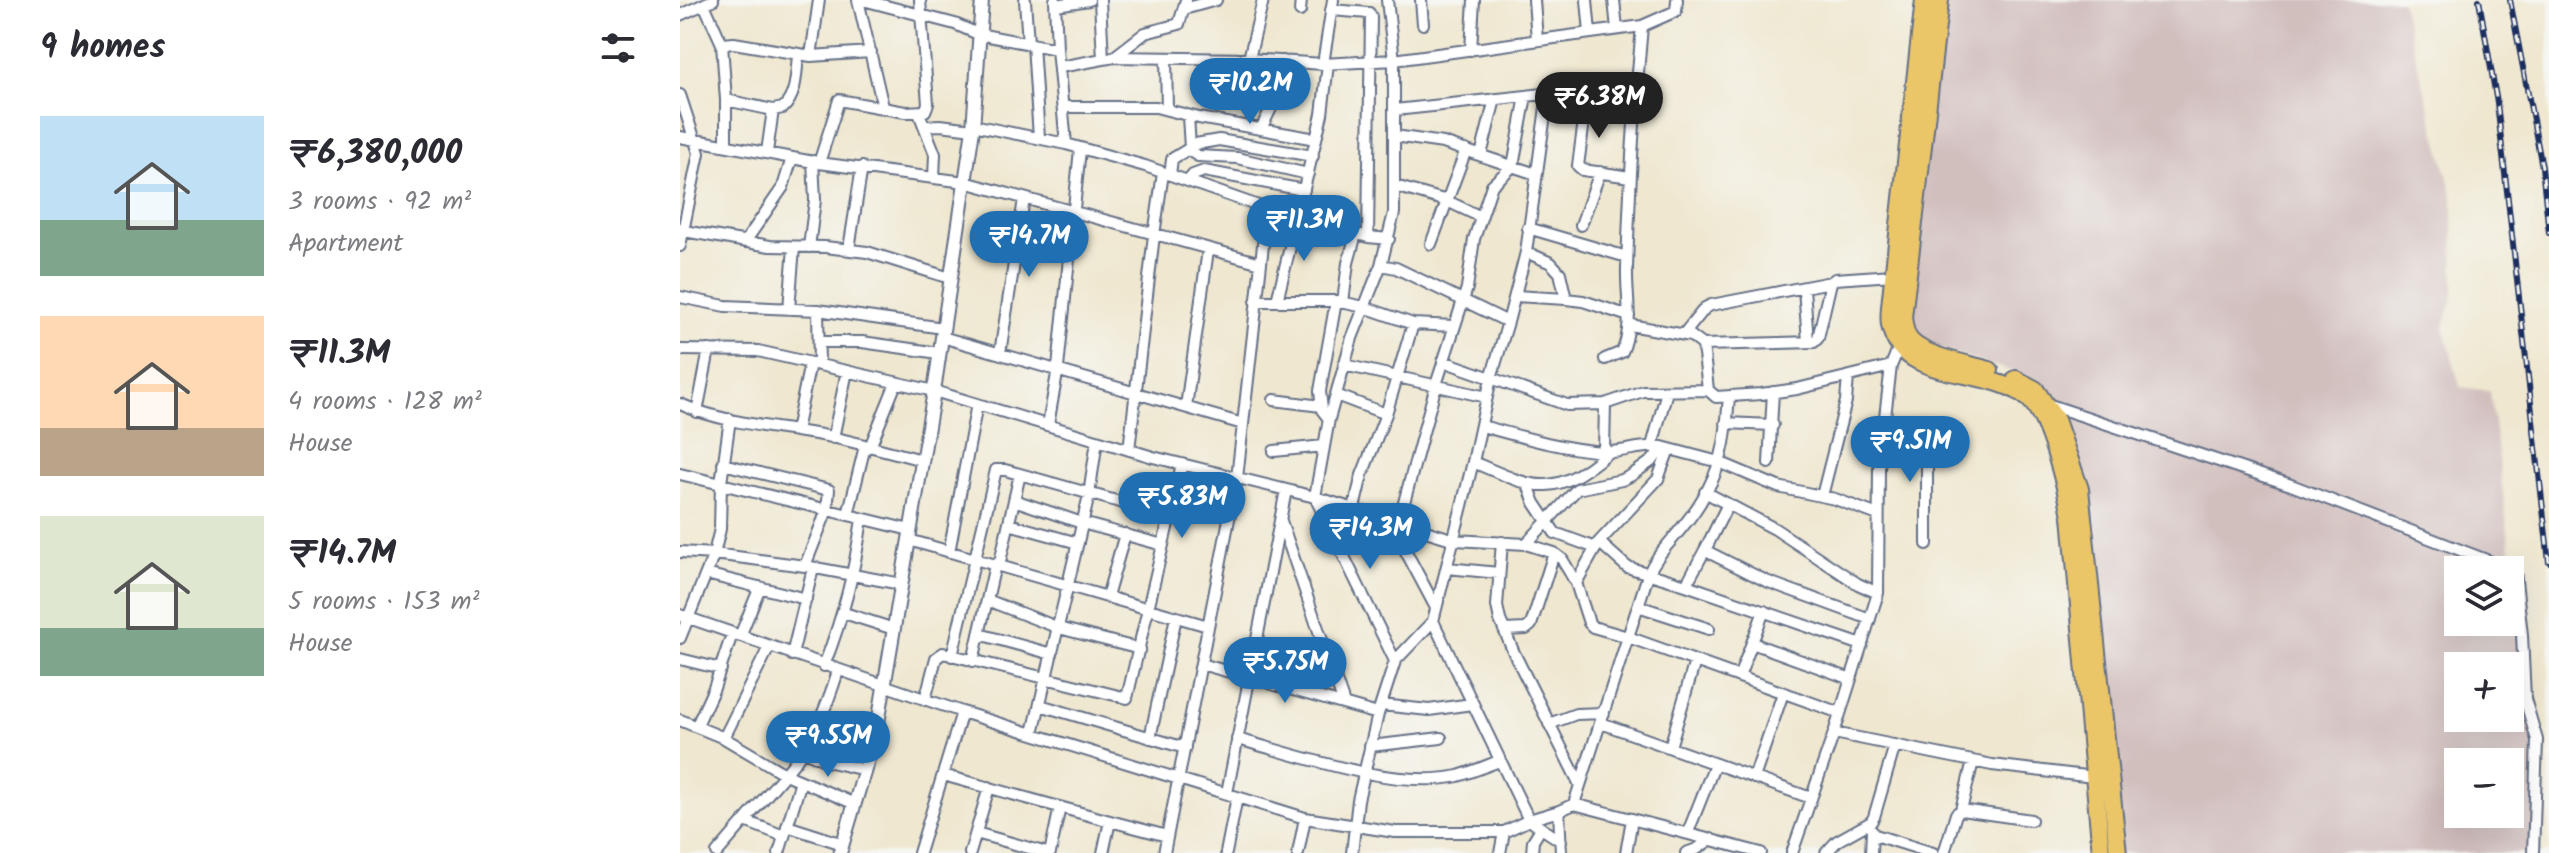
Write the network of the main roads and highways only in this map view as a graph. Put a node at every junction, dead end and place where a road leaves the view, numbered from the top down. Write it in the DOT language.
graph roads {
  1 [pos="1924,0"];
  2 [pos="1940,0"];
  3 [pos="1903,342"];
  4 [pos="2101,853"];
  5 [pos="2118,853"];
  1 -- 3 [label="highway"];
  2 -- 3 [label="highway"];
  3 -- 4 [label="highway"];
  3 -- 5 [label="highway"];
}
